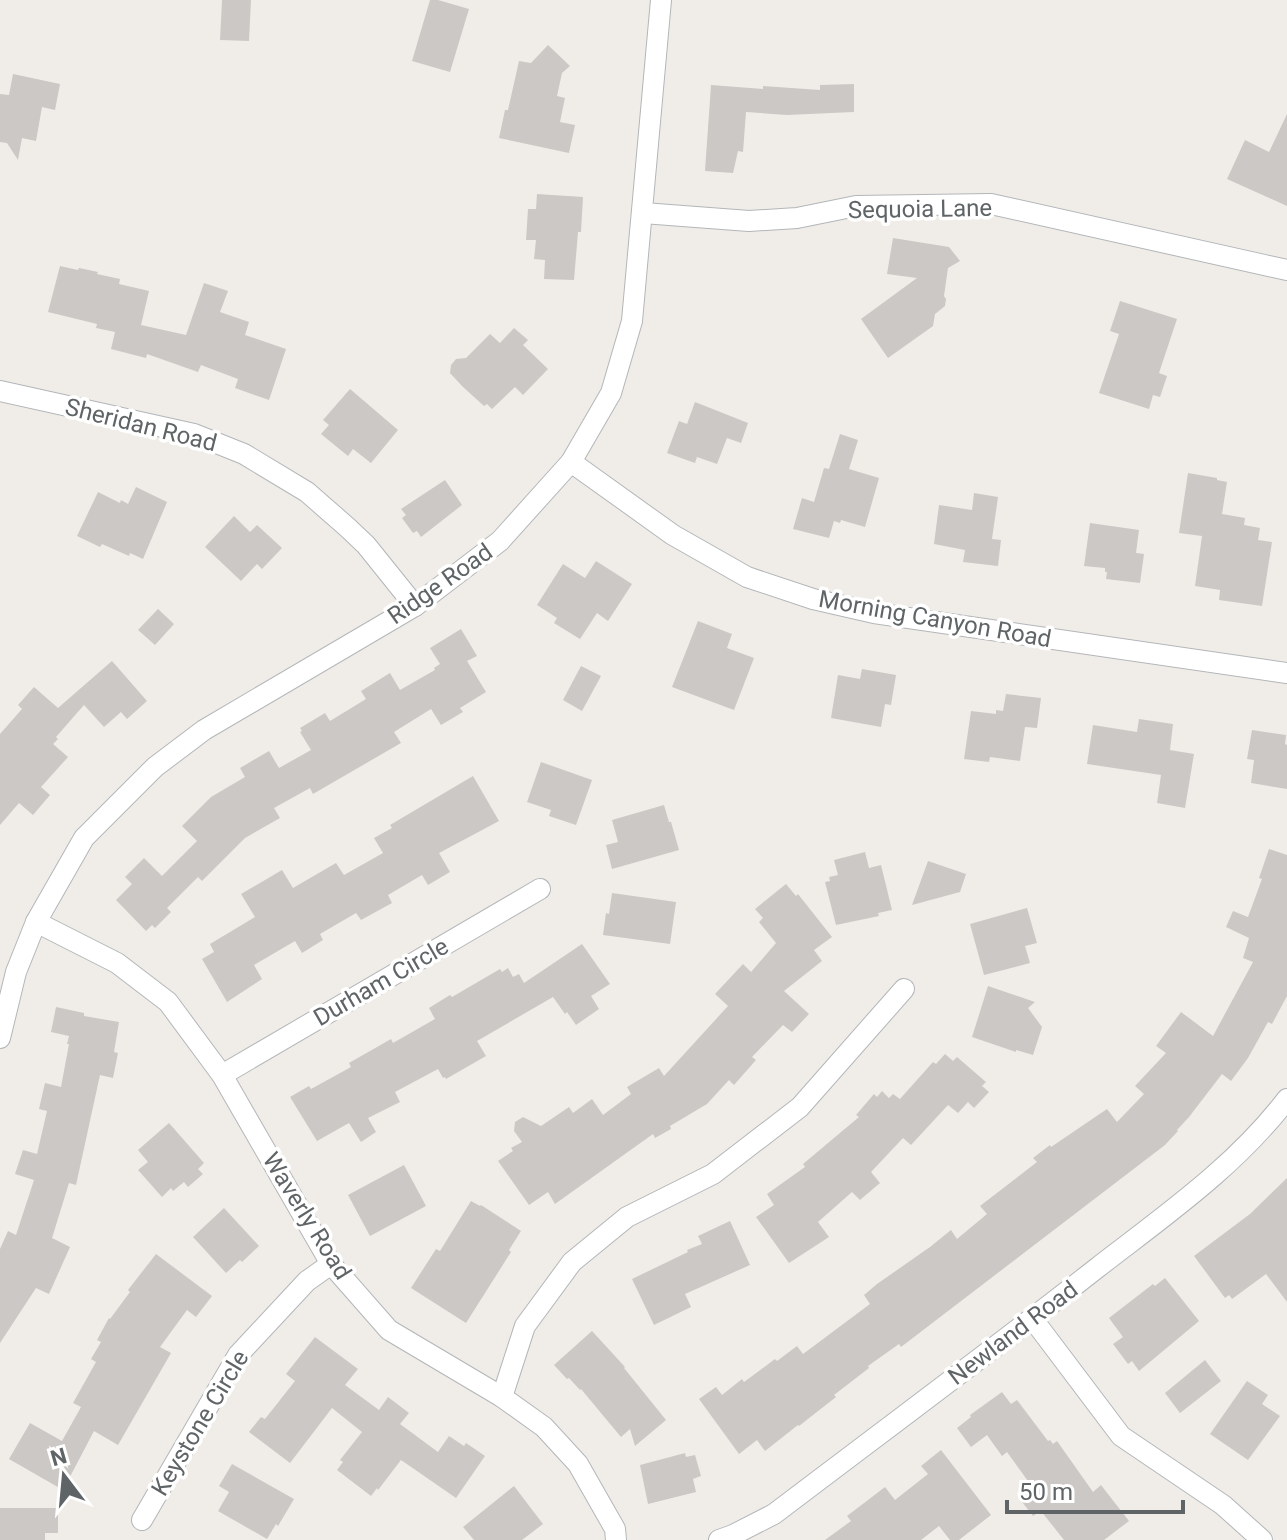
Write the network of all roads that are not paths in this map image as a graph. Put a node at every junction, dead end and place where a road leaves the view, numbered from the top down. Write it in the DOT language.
graph roads {
  1 [pos="661,0"];
  2 [pos="643,213"];
  3 [pos="1287,270"];
  4 [pos="0,391"];
  5 [pos="571,462"];
  6 [pos="415,606"];
  7 [pos="1287,673"];
  8 [pos="540,889"];
  9 [pos="36,922"];
  10 [pos="904,989"];
  11 [pos="0,1038"];
  12 [pos="222,1075"];
  13 [pos="1287,1099"];
  14 [pos="331,1264"];
  15 [pos="1032,1318"];
  16 [pos="502,1397"];
  17 [pos="142,1520"];
  18 [pos="616,1540"];
  19 [pos="719,1540"];
  20 [pos="1262,1540"];
  1 -- 2 [label="street, Ridge Road"];
  2 -- 3 [label="street, Sequoia Lane"];
  2 -- 5 [label="street, Ridge Road"];
  4 -- 6 [label="street, Sheridan Road"];
  5 -- 6 [label="street, Ridge Road"];
  5 -- 7 [label="street, Morning Canyon Road"];
  6 -- 9 [label="street, Ridge Road"];
  8 -- 12 [label="street, Durham Circle"];
  9 -- 11 [label="street, Ridge Road"];
  9 -- 12 [label="street, Waverly Road"];
  10 -- 16 [label="street"];
  12 -- 14 [label="street, Waverly Road"];
  13 -- 15 [label="street, Newland Road"];
  14 -- 16 [label="street, Waverly Road"];
  14 -- 17 [label="street, Keystone Circle"];
  15 -- 19 [label="street, Newland Road"];
  15 -- 20 [label="street"];
  16 -- 18 [label="street, Waverly Road"];
}
